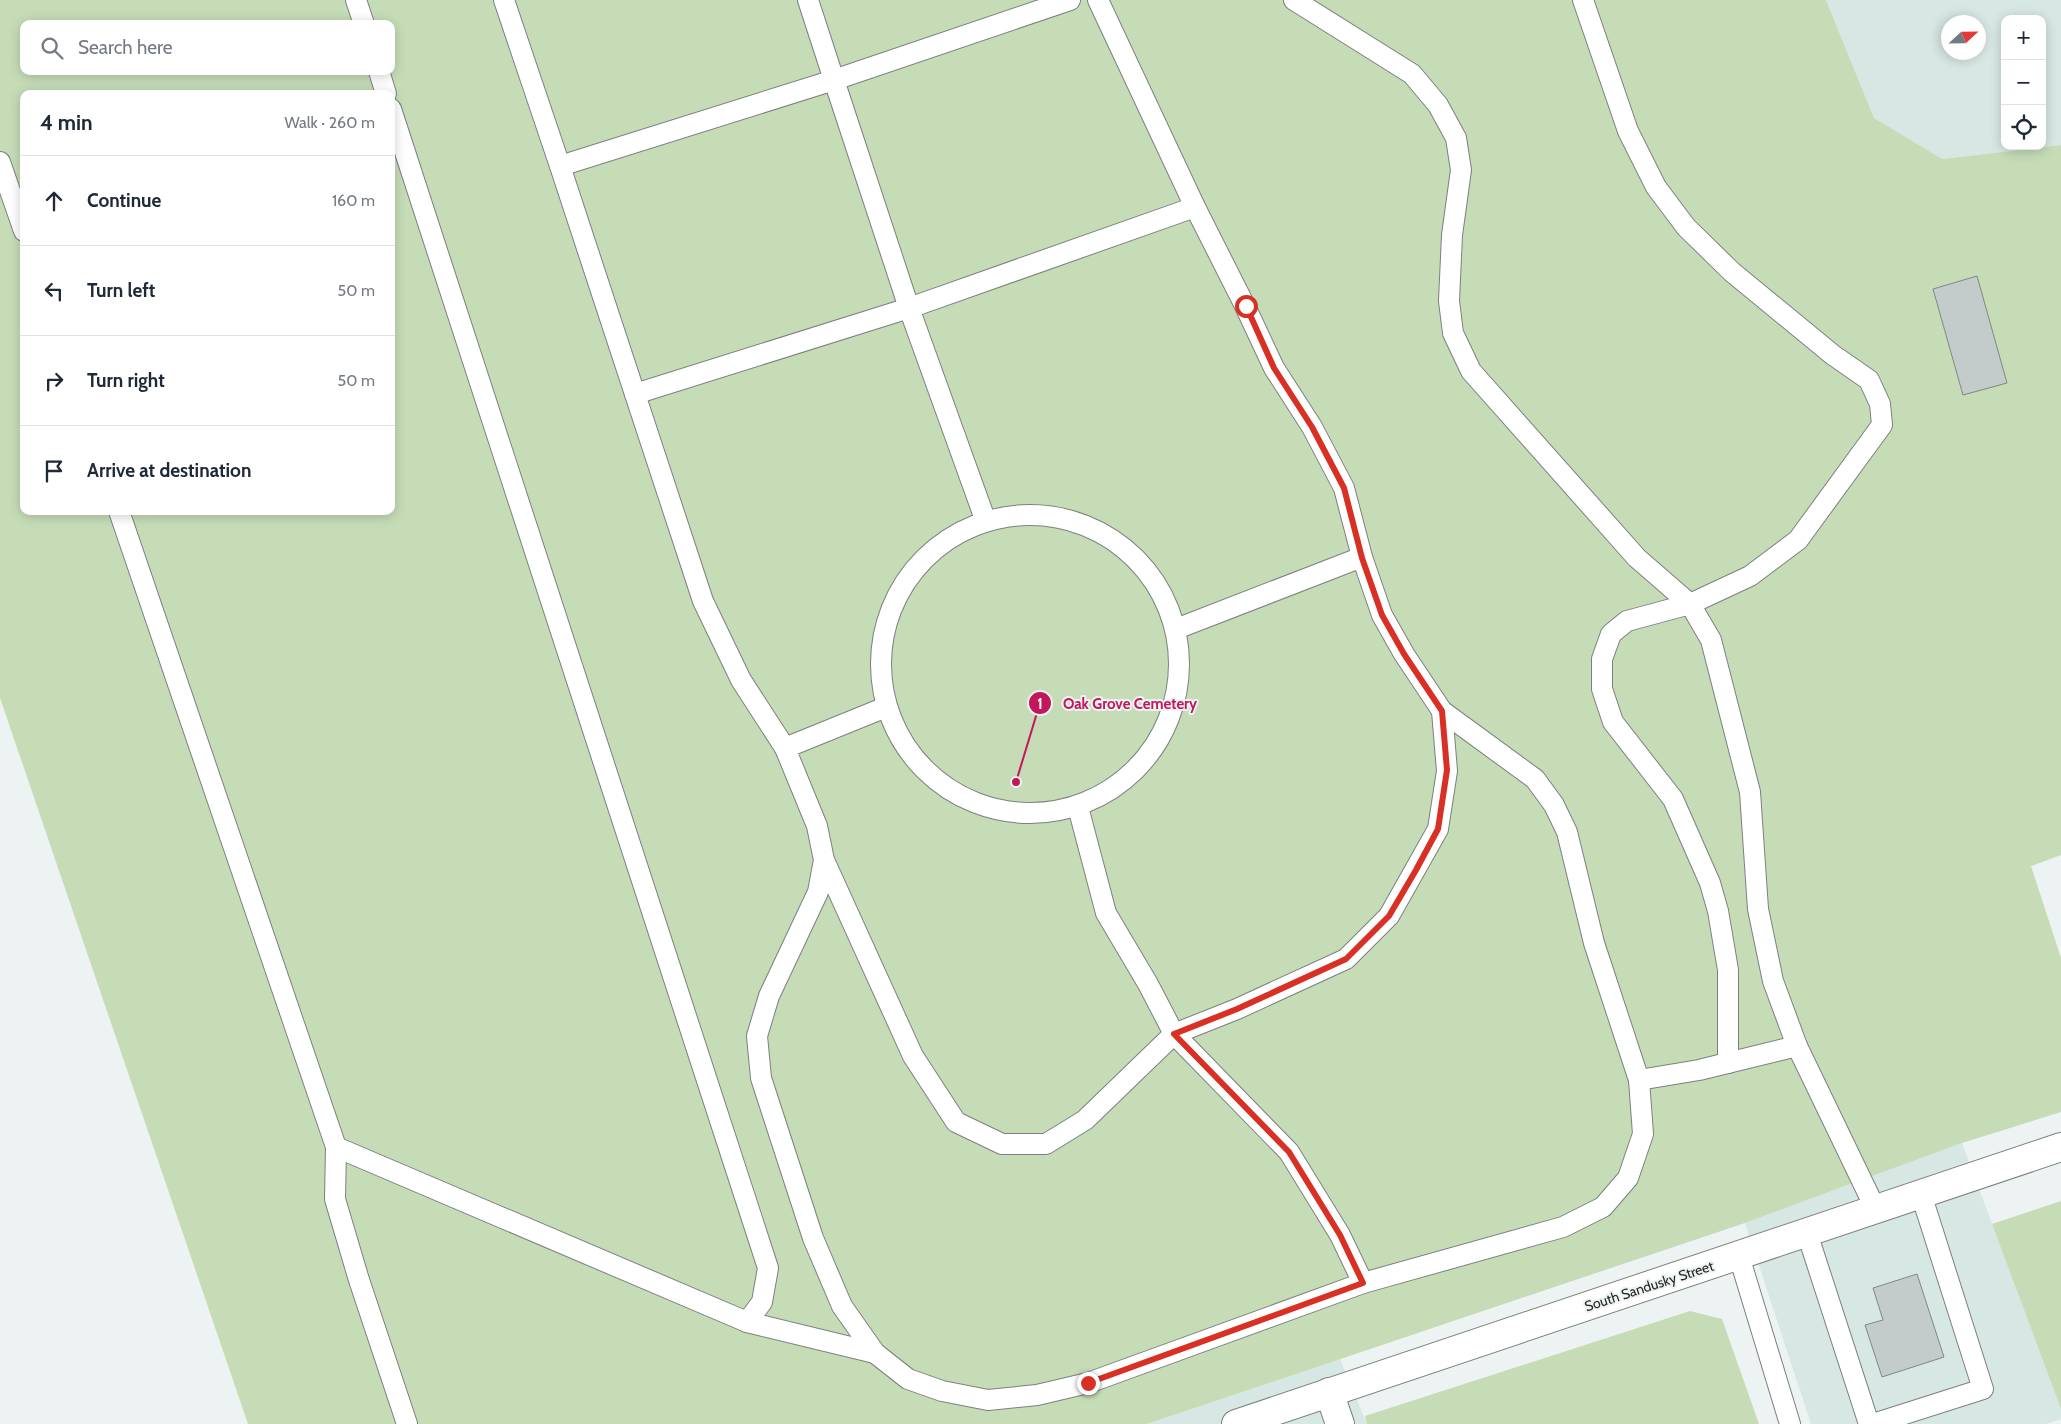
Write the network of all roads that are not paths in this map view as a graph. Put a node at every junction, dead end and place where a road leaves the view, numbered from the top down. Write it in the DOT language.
graph roads {
  1 [pos="356,0"];
  2 [pos="504,0"];
  3 [pos="808,0"];
  4 [pos="1070,0"];
  5 [pos="1098,0"];
  6 [pos="1294,0"];
  7 [pos="1583,0"];
  8 [pos="1327,10"];
  9 [pos="363,20"];
  10 [pos="380,75"];
  11 [pos="834,80"];
  12 [pos="385,90"];
  13 [pos="395,121"];
  14 [pos="0,162"];
  15 [pos="560,166"];
  16 [pos="1195,207"];
  17 [pos="20,220"];
  18 [pos="909,308"];
  19 [pos="634,394"];
  20 [pos="120,515"];
  21 [pos="985,519"];
  22 [pos="1362,558"];
  23 [pos="1690,604"];
  24 [pos="1176,629"];
  25 [pos="886,707"];
  26 [pos="1442,711"];
  27 [pos="785,748"];
  28 [pos="1078,807"];
  29 [pos="824,860"];
  30 [pos="1174,1034"];
  31 [pos="1797,1046"];
  32 [pos="1728,1063"];
  33 [pos="1639,1080"];
  34 [pos="336,1147"];
  35 [pos="2061,1147"];
  36 [pos="1921,1194"];
  37 [pos="1876,1210"];
  38 [pos="1807,1233"];
  39 [pos="1739,1256"];
  40 [pos="1363,1283"];
  41 [pos="747,1322"];
  42 [pos="875,1353"];
  43 [pos="1329,1392"];
  44 [pos="407,1424"];
  45 [pos="1236,1424"];
  46 [pos="1340,1424"];
  47 [pos="1790,1424"];
  48 [pos="1869,1424"];
  49 [pos="1873,1424"];
  1 -- 9 [label="lane"];
  2 -- 15 [label="lane"];
  3 -- 11 [label="lane"];
  4 -- 11 [label="lane"];
  5 -- 16 [label="lane"];
  6 -- 8 [label="lane"];
  7 -- 23 [label="lane"];
  8 -- 23 [label="lane"];
  10 -- 12 [label="lane"];
  11 -- 15 [label="lane"];
  11 -- 18 [label="lane"];
  13 -- 41 [label="lane"];
  14 -- 17 [label="lane"];
  15 -- 19 [label="lane"];
  16 -- 18 [label="lane"];
  16 -- 22 [label="lane"];
  18 -- 19 [label="lane"];
  18 -- 21 [label="lane"];
  19 -- 27 [label="lane"];
  20 -- 34 [label="lane"];
  21 -- 24 [label="lane"];
  21 -- 25 [label="lane"];
  22 -- 24 [label="lane"];
  22 -- 26 [label="lane"];
  23 -- 31 [label="lane"];
  23 -- 32 [label="lane"];
  24 -- 28 [label="lane"];
  25 -- 27 [label="lane"];
  25 -- 28 [label="lane"];
  26 -- 30 [label="lane"];
  26 -- 33 [label="lane"];
  27 -- 29 [label="lane"];
  28 -- 30 [label="lane"];
  29 -- 30 [label="lane"];
  29 -- 42 [label="lane"];
  30 -- 40 [label="lane"];
  31 -- 32 [label="lane"];
  31 -- 37 [label="lane"];
  32 -- 33 [label="lane"];
  33 -- 40 [label="lane"];
  34 -- 41 [label="lane"];
  34 -- 44 [label="lane"];
  35 -- 36 [label="street, South Sandusky Street"];
  36 -- 37 [label="street, South Sandusky Street"];
  36 -- 49 [label="lane"];
  37 -- 38 [label="street, South Sandusky Street"];
  38 -- 39 [label="street, South Sandusky Street"];
  38 -- 48 [label="lane"];
  39 -- 43 [label="street, South Sandusky Street"];
  39 -- 47 [label="lane"];
  40 -- 42 [label="lane"];
  41 -- 42 [label="lane"];
  43 -- 45 [label="street, South Sandusky Street"];
  43 -- 46 [label="street"];
}
